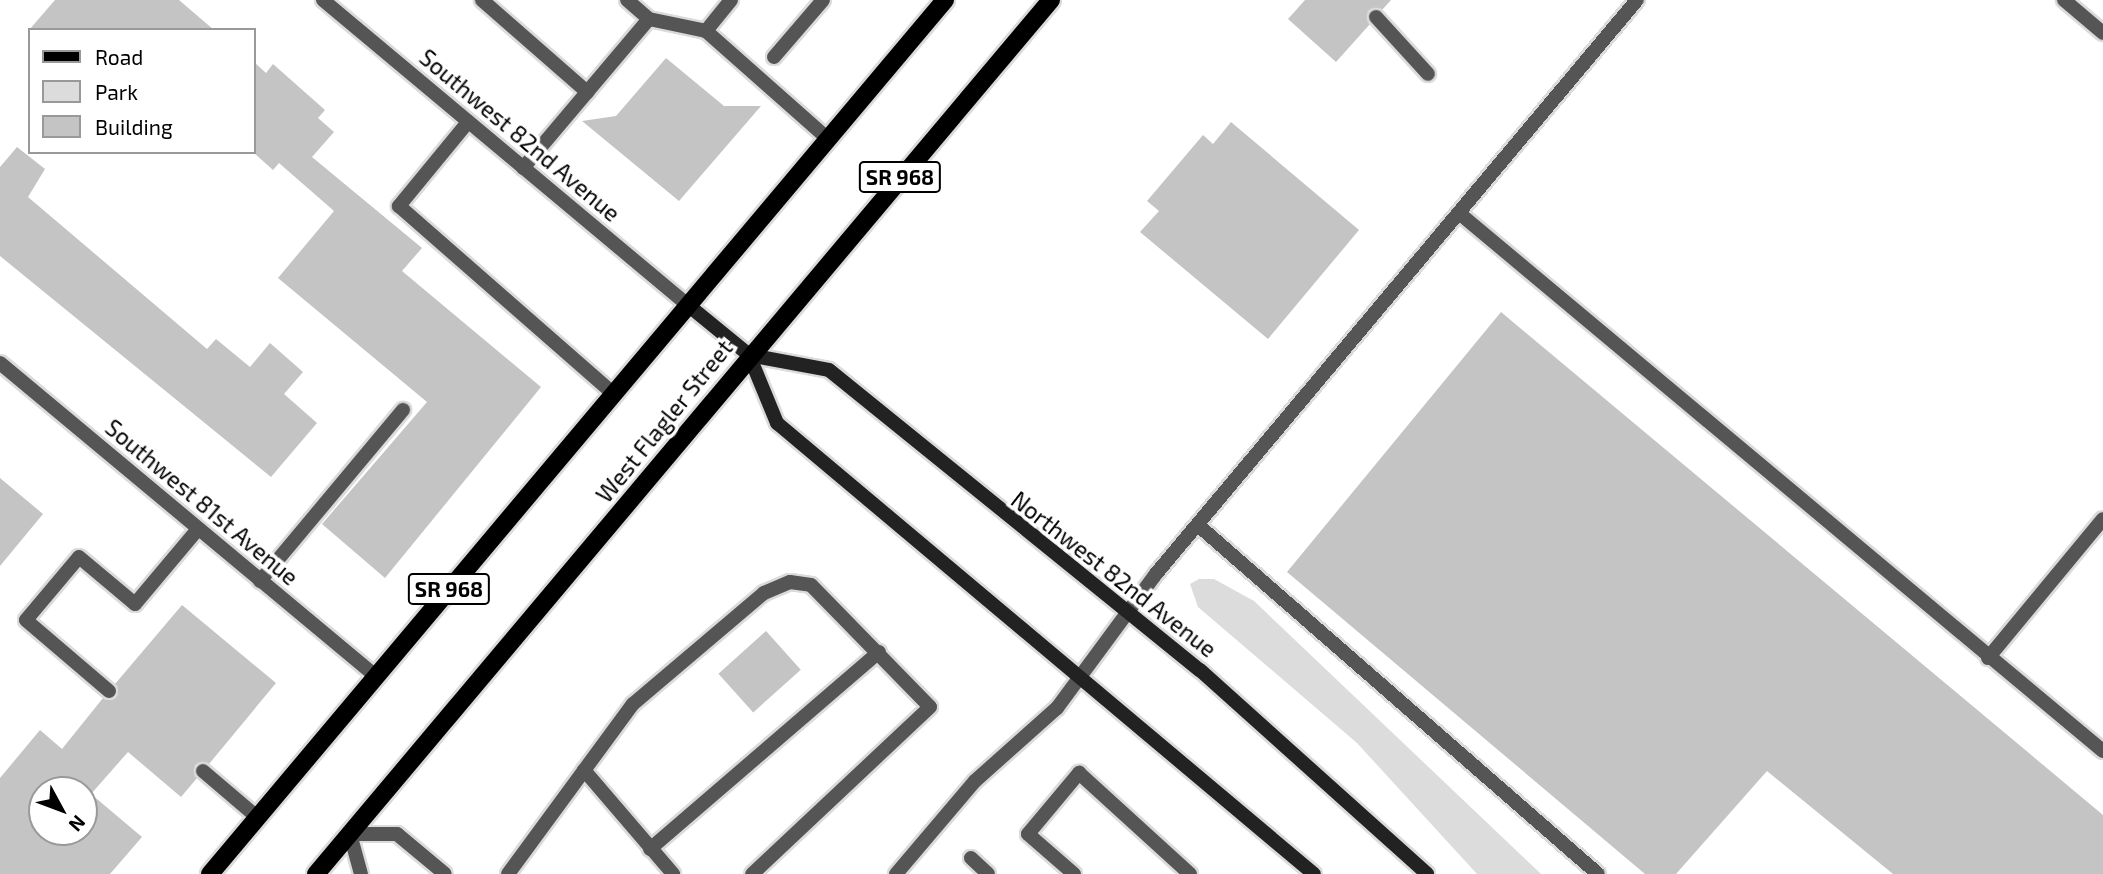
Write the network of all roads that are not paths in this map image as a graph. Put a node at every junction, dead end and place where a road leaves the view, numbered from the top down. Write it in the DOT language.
graph roads {
  1 [pos="323,0"];
  2 [pos="482,0"];
  3 [pos="627,0"];
  4 [pos="732,0"];
  5 [pos="823,0"];
  6 [pos="945,0"];
  7 [pos="1051,0"];
  8 [pos="1637,0"];
  9 [pos="2064,0"];
  10 [pos="1376,17"];
  11 [pos="649,19"];
  12 [pos="705,31"];
  13 [pos="2103,33"];
  14 [pos="775,57"];
  15 [pos="1428,74"];
  16 [pos="587,92"];
  17 [pos="468,122"];
  18 [pos="828,139"];
  19 [pos="523,168"];
  20 [pos="1459,213"];
  21 [pos="688,305"];
  22 [pos="749,355"];
  23 [pos="0,363"];
  24 [pos="614,394"];
  25 [pos="403,410"];
  26 [pos="2103,519"];
  27 [pos="1199,526"];
  28 [pos="198,529"];
  29 [pos="260,581"];
  30 [pos="1126,612"];
  31 [pos="879,652"];
  32 [pos="1988,658"];
  33 [pos="376,676"];
  34 [pos="1079,677"];
  35 [pos="109,691"];
  36 [pos="2103,751"];
  37 [pos="584,770"];
  38 [pos="203,771"];
  39 [pos="257,817"];
  40 [pos="350,834"];
  41 [pos="650,849"];
  42 [pos="971,858"];
  43 [pos="210,874"];
  44 [pos="316,874"];
  45 [pos="361,874"];
  46 [pos="445,874"];
  47 [pos="508,874"];
  48 [pos="673,874"];
  49 [pos="752,874"];
  50 [pos="896,874"];
  51 [pos="988,874"];
  52 [pos="1074,874"];
  53 [pos="1190,874"];
  54 [pos="1314,874"];
  55 [pos="1427,874"];
  56 [pos="1598,874"];
  1 -- 17 [label="street, Southwest 82nd Avenue"];
  2 -- 16 [label="street"];
  3 -- 11 [label="street"];
  4 -- 12 [label="street"];
  5 -- 14 [label="street"];
  6 -- 18 [label="main road, SR 968"];
  7 -- 22 [label="main road, West Flagler Street / SR 968"];
  8 -- 20 [label="street"];
  9 -- 13 [label="street"];
  10 -- 15 [label="street"];
  11 -- 12 [label="street"];
  11 -- 16 [label="street"];
  12 -- 18 [label="street"];
  16 -- 19 [label="street"];
  17 -- 19 [label="street, Southwest 82nd Avenue"];
  17 -- 24 [label="street"];
  18 -- 21 [label="main road, SR 968"];
  19 -- 21 [label="street, Southwest 82nd Avenue"];
  20 -- 27 [label="street"];
  20 -- 32 [label="street"];
  21 -- 22 [label="street, Northwest 82nd Avenue"];
  21 -- 24 [label="main road, SR 968"];
  22 -- 30 [label="street, Northwest 82nd Avenue"];
  22 -- 34 [label="street, Northwest 82nd Avenue"];
  22 -- 40 [label="main road, West Flagler Street / SR 968"];
  23 -- 28 [label="street, Southwest 81st Avenue"];
  24 -- 33 [label="main road, SR 968"];
  25 -- 29 [label="street"];
  26 -- 32 [label="street"];
  27 -- 30 [label="street"];
  27 -- 56 [label="street"];
  28 -- 29 [label="street, Southwest 81st Avenue"];
  28 -- 35 [label="street"];
  29 -- 33 [label="street, Southwest 81st Avenue"];
  30 -- 34 [label="street"];
  30 -- 55 [label="street, Northwest 82nd Avenue"];
  31 -- 37 [label="street"];
  31 -- 41 [label="street"];
  31 -- 49 [label="street"];
  32 -- 36 [label="street"];
  33 -- 39 [label="main road, SR 968"];
  34 -- 50 [label="street"];
  34 -- 54 [label="street, Northwest 82nd Avenue"];
  37 -- 41 [label="street"];
  37 -- 47 [label="street"];
  38 -- 39 [label="street"];
  39 -- 43 [label="main road, SR 968"];
  40 -- 44 [label="main road, West Flagler Street / SR 968"];
  40 -- 45 [label="street"];
  40 -- 46 [label="street"];
  41 -- 48 [label="street"];
  42 -- 51 [label="street"];
  52 -- 53 [label="street"];
}
